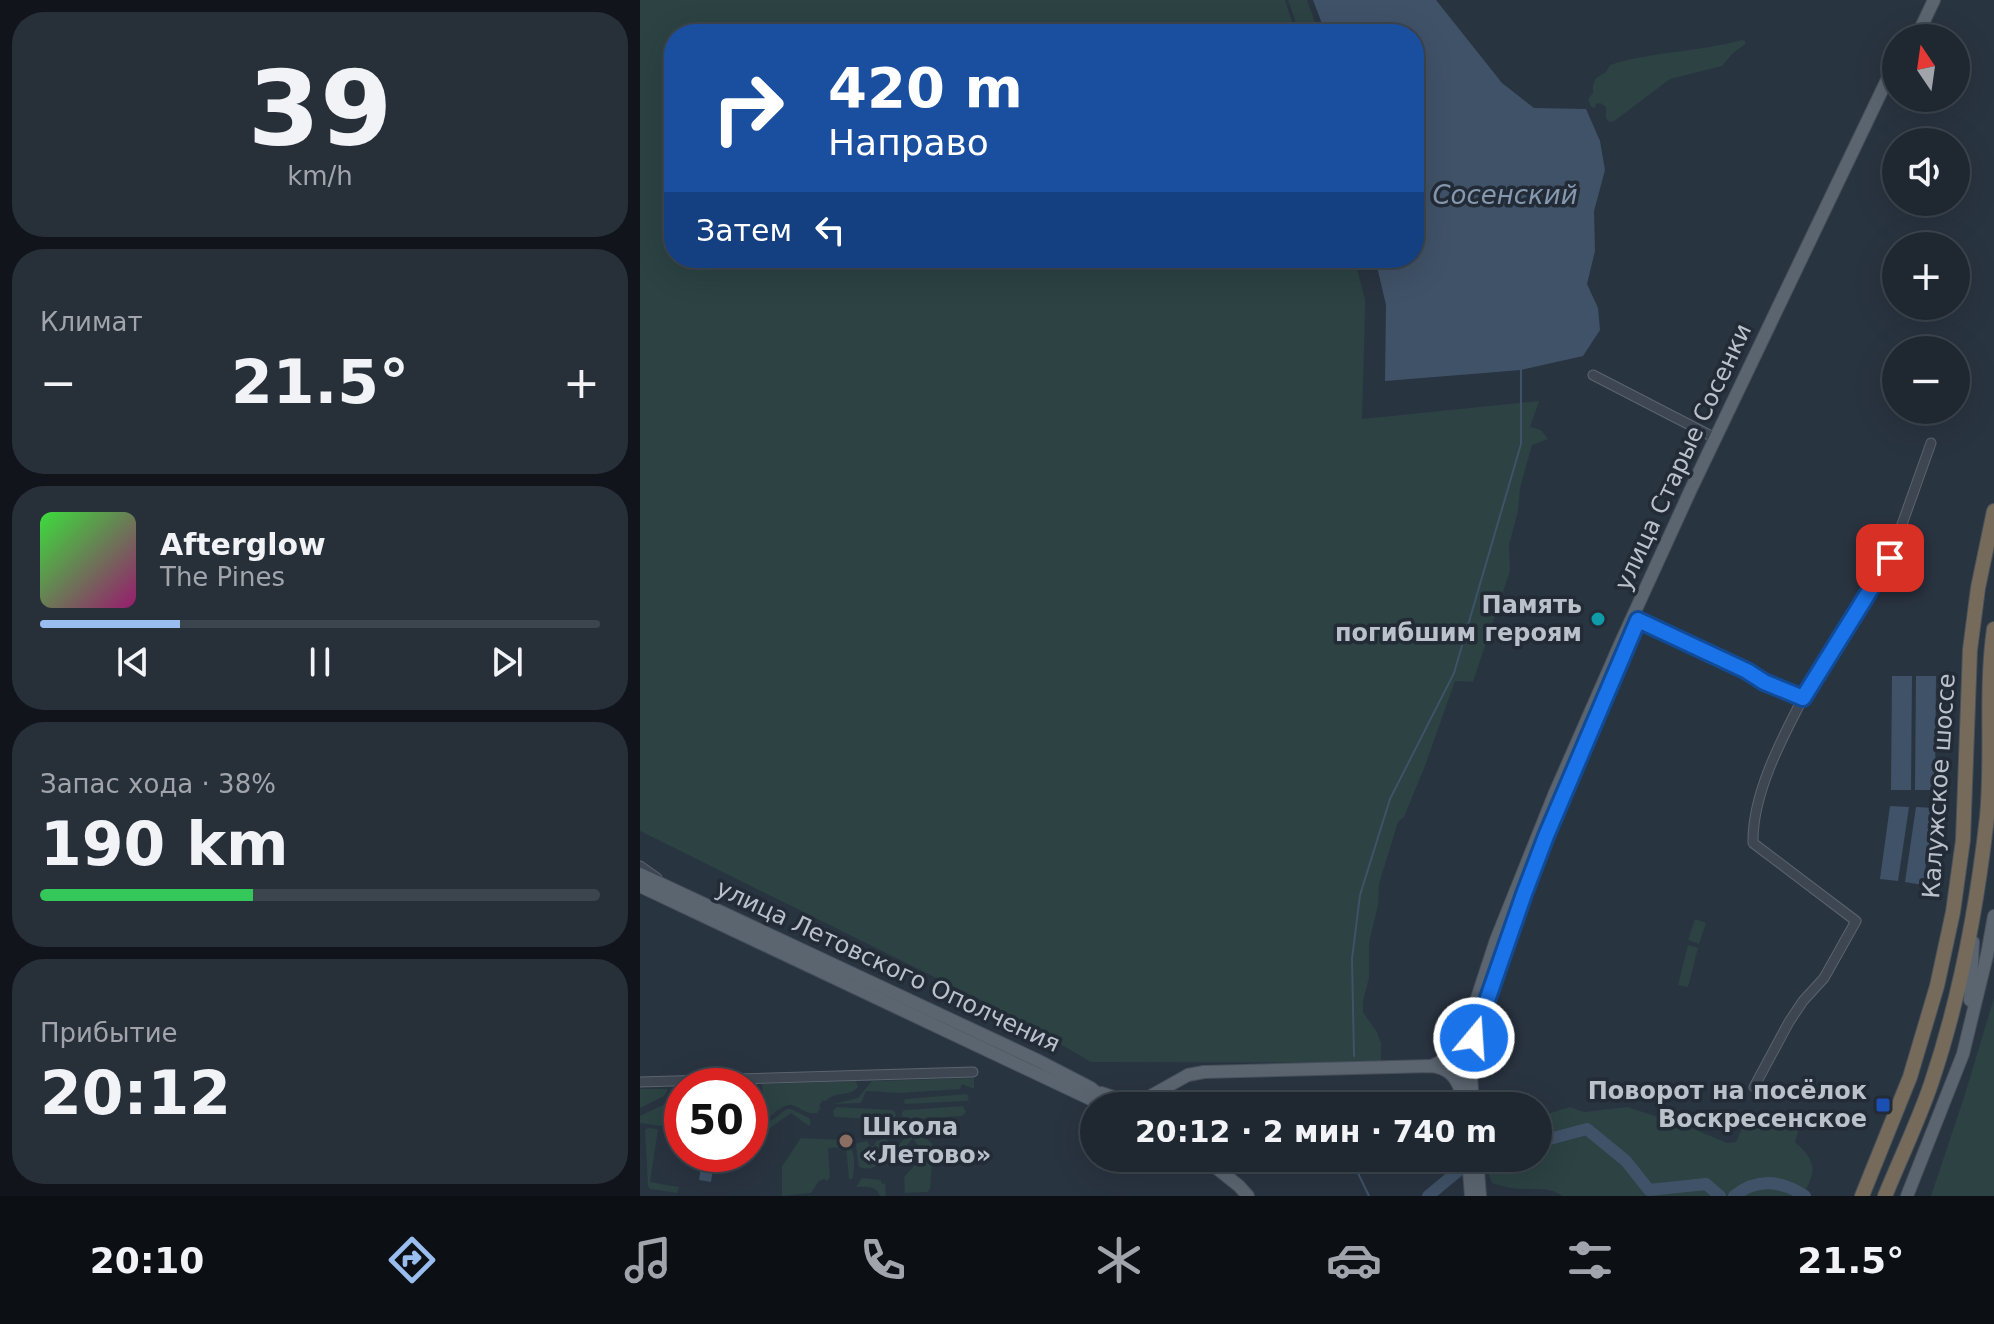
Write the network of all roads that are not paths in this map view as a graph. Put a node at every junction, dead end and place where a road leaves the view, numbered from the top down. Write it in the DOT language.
graph roads {
  1 [pos="1926,0"];
  2 [pos="1934,0"];
  3 [pos="1914,24"];
  4 [pos="1923,24"];
  5 [pos="1882,90"];
  6 [pos="1882,106"];
  7 [pos="1593,375"];
  8 [pos="1715,438"];
  9 [pos="1931,443"];
  10 [pos="1994,511"];
  11 [pos="1635,619"];
  12 [pos="1994,629"];
  13 [pos="1803,698"];
  14 [pos="640,866"];
  15 [pos="640,874"];
  16 [pos="640,886"];
  17 [pos="669,887"];
  18 [pos="640,893"];
  19 [pos="680,904"];
  20 [pos="1974,914"];
  21 [pos="1994,916"];
  22 [pos="1465,1035"];
  23 [pos="1967,1035"];
  24 [pos="1431,1066"];
  25 [pos="973,1072"];
  26 [pos="640,1082"];
  27 [pos="1754,1087"];
  28 [pos="1091,1088"];
  29 [pos="1162,1089"];
  30 [pos="1096,1092"];
  31 [pos="1160,1092"];
  32 [pos="1461,1092"];
  33 [pos="1463,1092"];
  34 [pos="1472,1092"];
  35 [pos="1080,1094"];
  36 [pos="1222,1172"];
  37 [pos="1469,1172"];
  38 [pos="1478,1172"];
  39 [pos="1864,1193"];
  40 [pos="1248,1196"];
  41 [pos="1471,1196"];
  42 [pos="1480,1196"];
  43 [pos="1885,1196"];
  44 [pos="1907,1196"];
  1 -- 3 [label="main road"];
  2 -- 4 [label="main road"];
  5 -- 8 [label="main road, улица Старые Сосенки"];
  6 -- 11 [label="main road, улица Старые Сосенки"];
  7 -- 8 [label="street"];
  8 -- 11 [label="main road, улица Старые Сосенки"];
  9 -- 13 [label="street"];
  10 -- 39 [label="highway, Калужское шоссе"];
  11 -- 13 [label="street"];
  11 -- 22 [label="main road, улица Старые Сосенки"];
  11 -- 34 [label="main road, улица Старые Сосенки"];
  12 -- 20 [label="highway, Калужское шоссе"];
  13 -- 27 [label="street"];
  14 -- 17 [label="street"];
  15 -- 17 [label="main road, улица Летовского Ополчения"];
  16 -- 19 [label="main road, улица Летовского Ополчения"];
  17 -- 28 [label="main road, улица Летовского Ополчения"];
  18 -- 19 [label="street"];
  19 -- 35 [label="main road, улица Летовского Ополчения"];
  20 -- 23 [label="main road"];
  20 -- 43 [label="highway, Калужское шоссе"];
  21 -- 23 [label="main road"];
  22 -- 24 [label="main road"];
  22 -- 33 [label="main road, улица Старые Сосенки"];
  23 -- 44 [label="main road"];
  24 -- 29 [label="main road"];
  24 -- 32 [label="main road"];
  25 -- 26 [label="street"];
  28 -- 29 [label="main road"];
  28 -- 30 [label="main road, улица Летовского Ополчения"];
  29 -- 31 [label="main road"];
  36 -- 40 [label="main road"];
  37 -- 41 [label="main road"];
  38 -- 42 [label="main road"];
}
